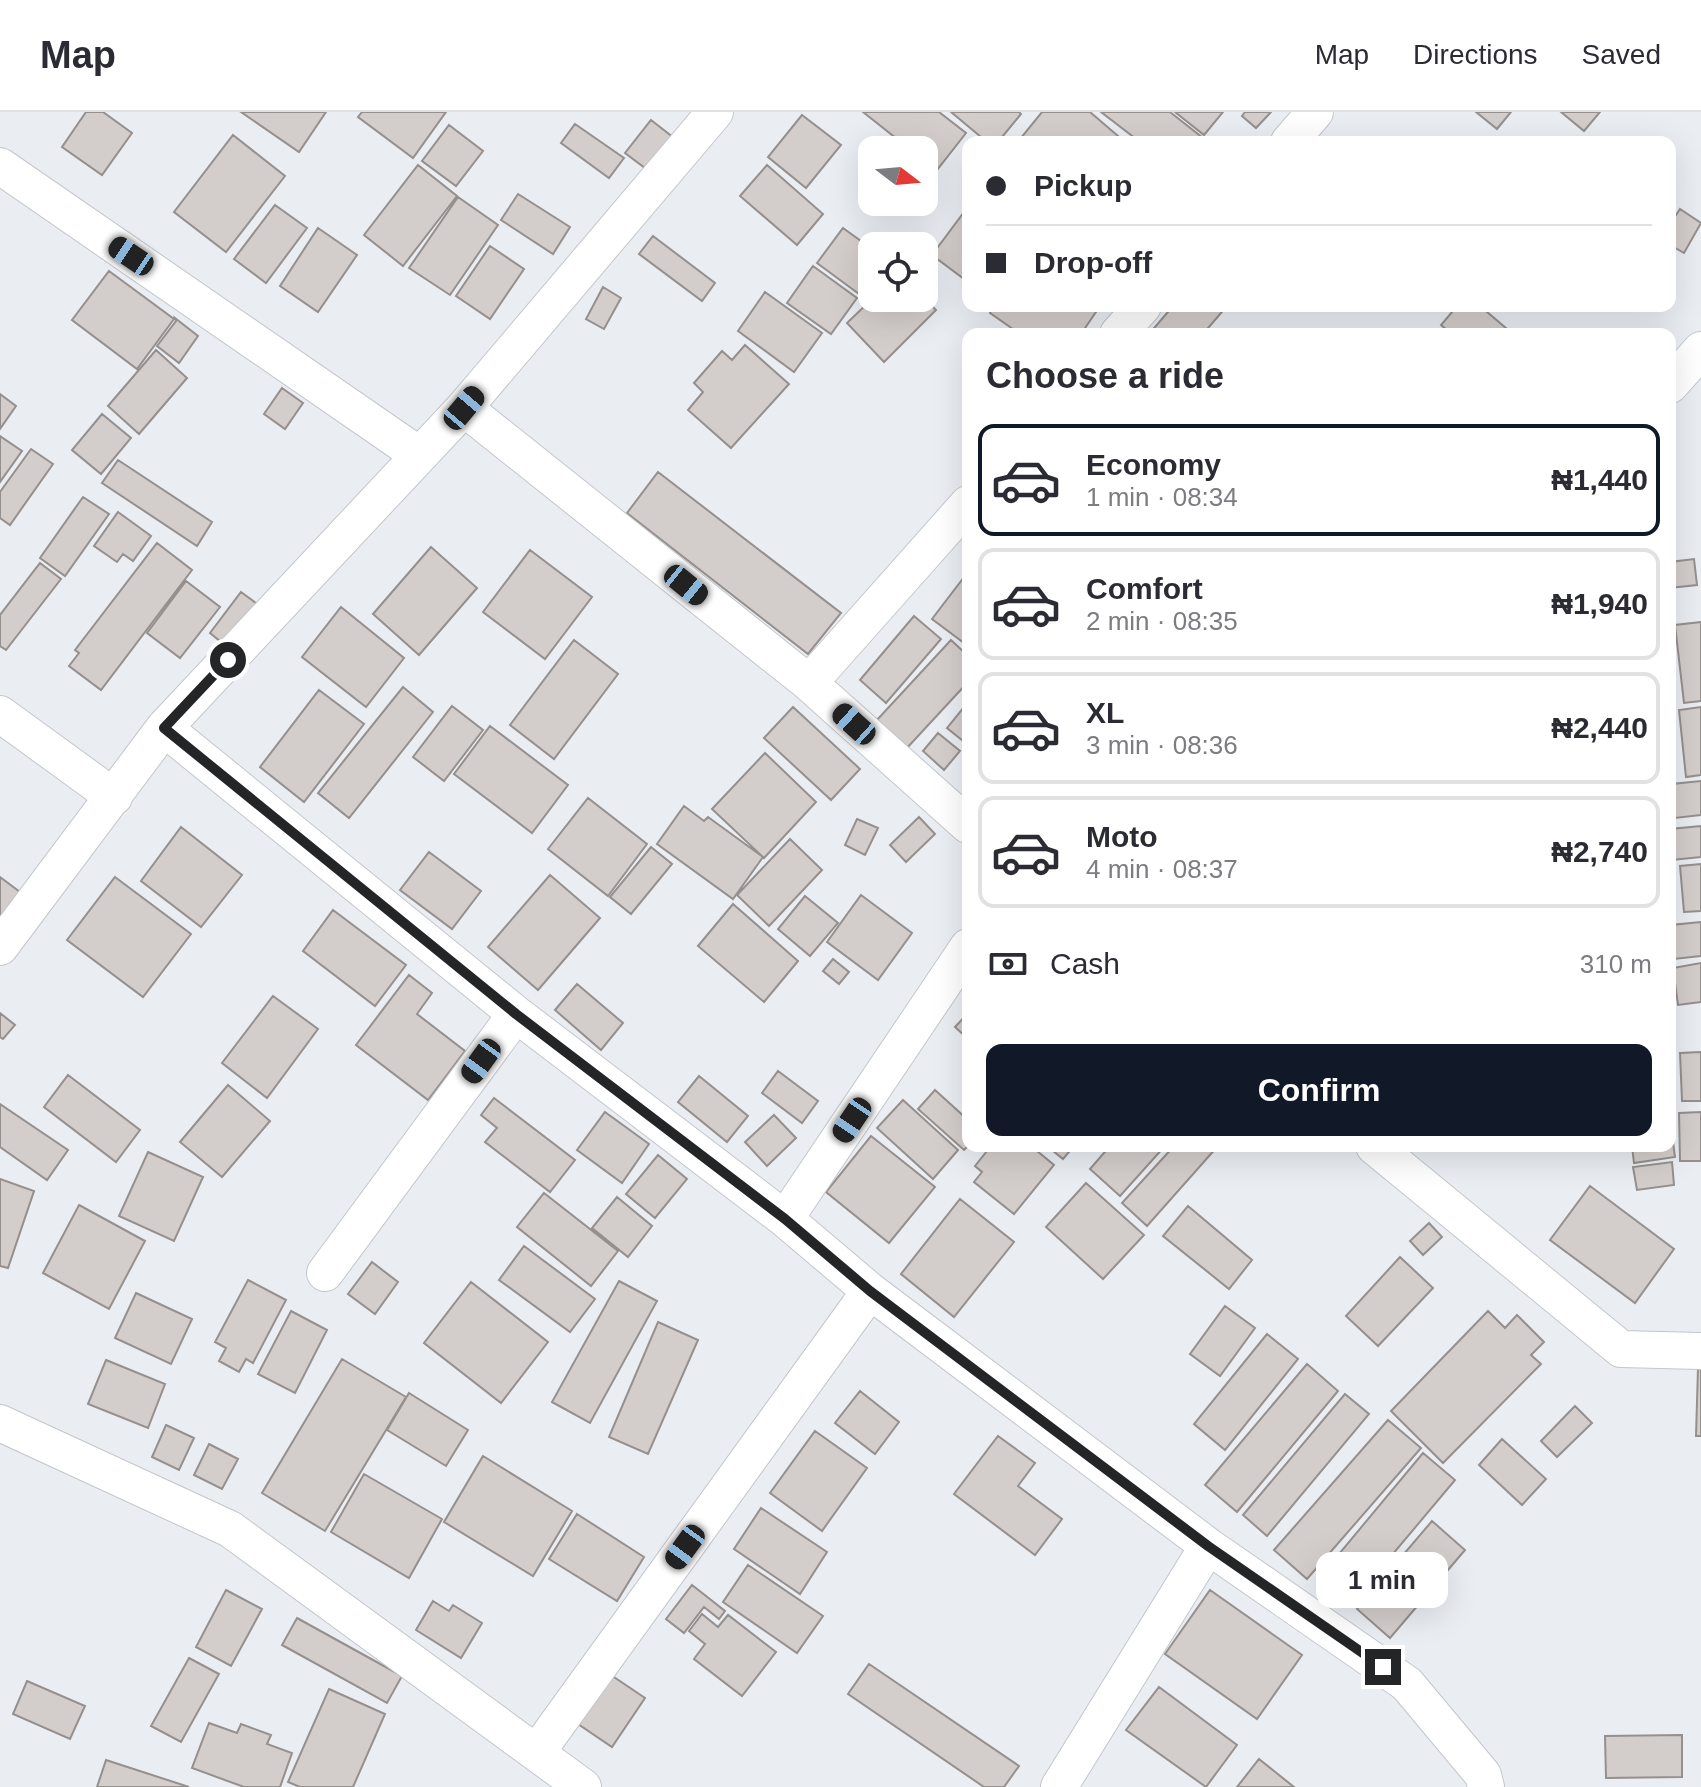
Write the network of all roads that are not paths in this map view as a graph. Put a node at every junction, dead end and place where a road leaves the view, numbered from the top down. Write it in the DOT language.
graph roads {
  1 [pos="715,112"];
  2 [pos="1315,112"];
  3 [pos="1294,136"];
  4 [pos="0,166"];
  5 [pos="1138,312"];
  6 [pos="1123,328"];
  7 [pos="1701,350"];
  8 [pos="1676,378"];
  9 [pos="464,408"];
  10 [pos="419,455"];
  11 [pos="962,511"];
  12 [pos="809,683"];
  13 [pos="0,714"];
  14 [pos="164,728"];
  15 [pos="114,797"];
  16 [pos="962,820"];
  17 [pos="0,947"];
  18 [pos="962,956"];
  19 [pos="516,1014"];
  20 [pos="1381,1152"];
  21 [pos="785,1219"];
  22 [pos="325,1273"];
  23 [pos="870,1291"];
  24 [pos="1701,1351"];
  25 [pos="0,1423"];
  26 [pos="1208,1546"];
  27 [pos="537,1752"];
  28 [pos="583,1787"];
  29 [pos="1059,1787"];
  30 [pos="1486,1787"];
  1 -- 9 [label="street"];
  2 -- 3 [label="street"];
  4 -- 10 [label="street"];
  5 -- 6 [label="street"];
  7 -- 8 [label="street"];
  9 -- 10 [label="street"];
  9 -- 12 [label="street"];
  10 -- 14 [label="street"];
  11 -- 12 [label="street"];
  12 -- 16 [label="street"];
  13 -- 15 [label="street"];
  14 -- 15 [label="street"];
  14 -- 19 [label="street"];
  15 -- 17 [label="street"];
  18 -- 21 [label="street"];
  19 -- 21 [label="street"];
  19 -- 22 [label="street"];
  20 -- 24 [label="street"];
  21 -- 23 [label="street"];
  23 -- 26 [label="street"];
  23 -- 27 [label="street"];
  25 -- 27 [label="street"];
  26 -- 29 [label="street"];
  26 -- 30 [label="street"];
  27 -- 28 [label="street"];
}
